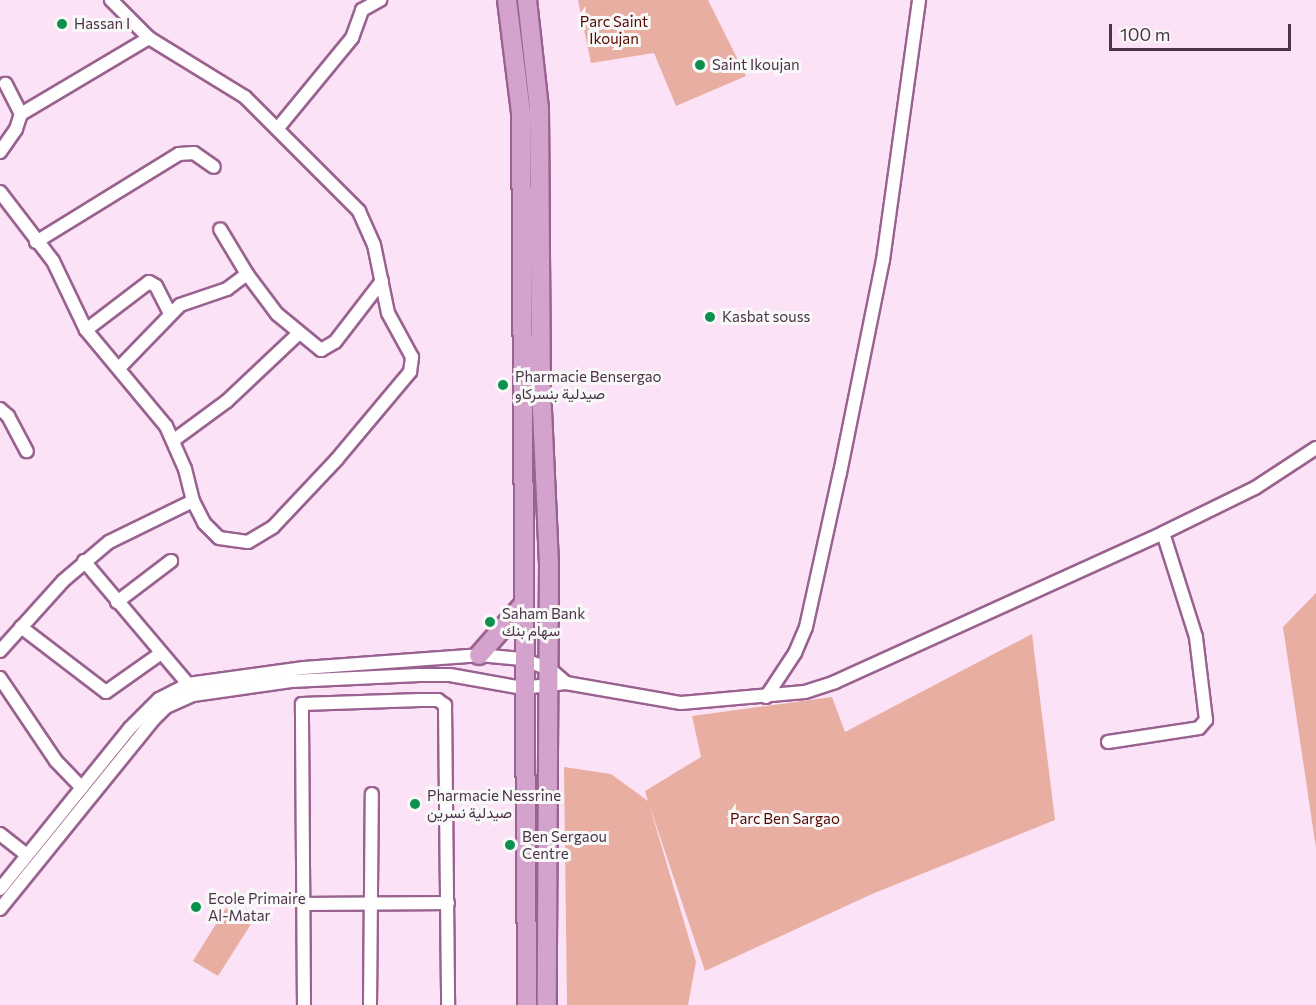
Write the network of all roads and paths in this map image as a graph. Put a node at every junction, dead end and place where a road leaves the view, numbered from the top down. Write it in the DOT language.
graph roads {
  1 [pos="111,0"];
  2 [pos="380,0"];
  3 [pos="507,0"];
  4 [pos="527,0"];
  5 [pos="919,0"];
  6 [pos="148,38"];
  7 [pos="6,84"];
  8 [pos="21,114"];
  9 [pos="278,128"];
  10 [pos="0,152"];
  11 [pos="214,167"];
  12 [pos="0,192"];
  13 [pos="220,229"];
  14 [pos="36,242"];
  15 [pos="247,274"];
  16 [pos="382,281"];
  17 [pos="170,313"];
  18 [pos="86,330"];
  19 [pos="298,334"];
  20 [pos="120,367"];
  21 [pos="0,410"];
  22 [pos="174,440"];
  23 [pos="1316,448"];
  24 [pos="27,451"];
  25 [pos="193,501"];
  26 [pos="1163,533"];
  27 [pos="84,561"];
  28 [pos="171,561"];
  29 [pos="117,602"];
  30 [pos="521,607"];
  31 [pos="21,627"];
  32 [pos="0,651"];
  33 [pos="161,653"];
  34 [pos="479,654"];
  35 [pos="522,658"];
  36 [pos="0,678"];
  37 [pos="555,679"];
  38 [pos="301,681"];
  39 [pos="188,684"];
  40 [pos="522,688"];
  41 [pos="766,697"];
  42 [pos="302,704"];
  43 [pos="1108,742"];
  44 [pos="82,788"];
  45 [pos="372,794"];
  46 [pos="3,840"];
  47 [pos="27,855"];
  48 [pos="0,889"];
  49 [pos="448,903"];
  50 [pos="305,904"];
  51 [pos="370,905"];
  52 [pos="0,909"];
  53 [pos="304,1005"];
  54 [pos="370,1005"];
  55 [pos="448,1005"];
  56 [pos="527,1005"];
  57 [pos="547,1005"];
  1 -- 6 [label="street"];
  2 -- 9 [label="street"];
  3 -- 30 [label="main road"];
  4 -- 37 [label="main road"];
  5 -- 41 [label="street"];
  6 -- 8 [label="street"];
  6 -- 9 [label="street"];
  7 -- 8 [label="street"];
  8 -- 10 [label="street"];
  9 -- 16 [label="street"];
  11 -- 14 [label="street"];
  12 -- 14 [label="street"];
  13 -- 15 [label="street"];
  14 -- 18 [label="street"];
  15 -- 17 [label="street"];
  15 -- 19 [label="street"];
  16 -- 19 [label="street"];
  16 -- 25 [label="street"];
  17 -- 18 [label="street"];
  17 -- 20 [label="street"];
  18 -- 20 [label="street"];
  19 -- 22 [label="street"];
  20 -- 22 [label="street"];
  21 -- 24 [label="street"];
  22 -- 25 [label="street"];
  23 -- 26 [label="street"];
  25 -- 27 [label="street"];
  26 -- 41 [label="street"];
  26 -- 43 [label="street"];
  27 -- 29 [label="street"];
  27 -- 31 [label="street"];
  28 -- 29 [label="street"];
  29 -- 33 [label="street"];
  30 -- 34 [label="main road"];
  30 -- 35 [label="main road"];
  31 -- 32 [label="street"];
  31 -- 33 [label="street"];
  33 -- 39 [label="street"];
  34 -- 35 [label="street"];
  34 -- 39 [label="street"];
  35 -- 37 [label="street"];
  35 -- 40 [label="main road"];
  36 -- 44 [label="street"];
  37 -- 40 [label="street"];
  37 -- 41 [label="street"];
  37 -- 57 [label="main road"];
  38 -- 40 [label="street"];
  38 -- 42 [label="street"];
  38 -- 52 [label="street"];
  39 -- 44 [label="street"];
  40 -- 56 [label="main road"];
  42 -- 49 [label="street"];
  42 -- 50 [label="street"];
  44 -- 47 [label="street"];
  45 -- 51 [label="street"];
  46 -- 47 [label="street"];
  47 -- 48 [label="street"];
  49 -- 51 [label="street"];
  49 -- 55 [label="street"];
  50 -- 51 [label="street"];
  50 -- 53 [label="street"];
  51 -- 54 [label="street"];
}
